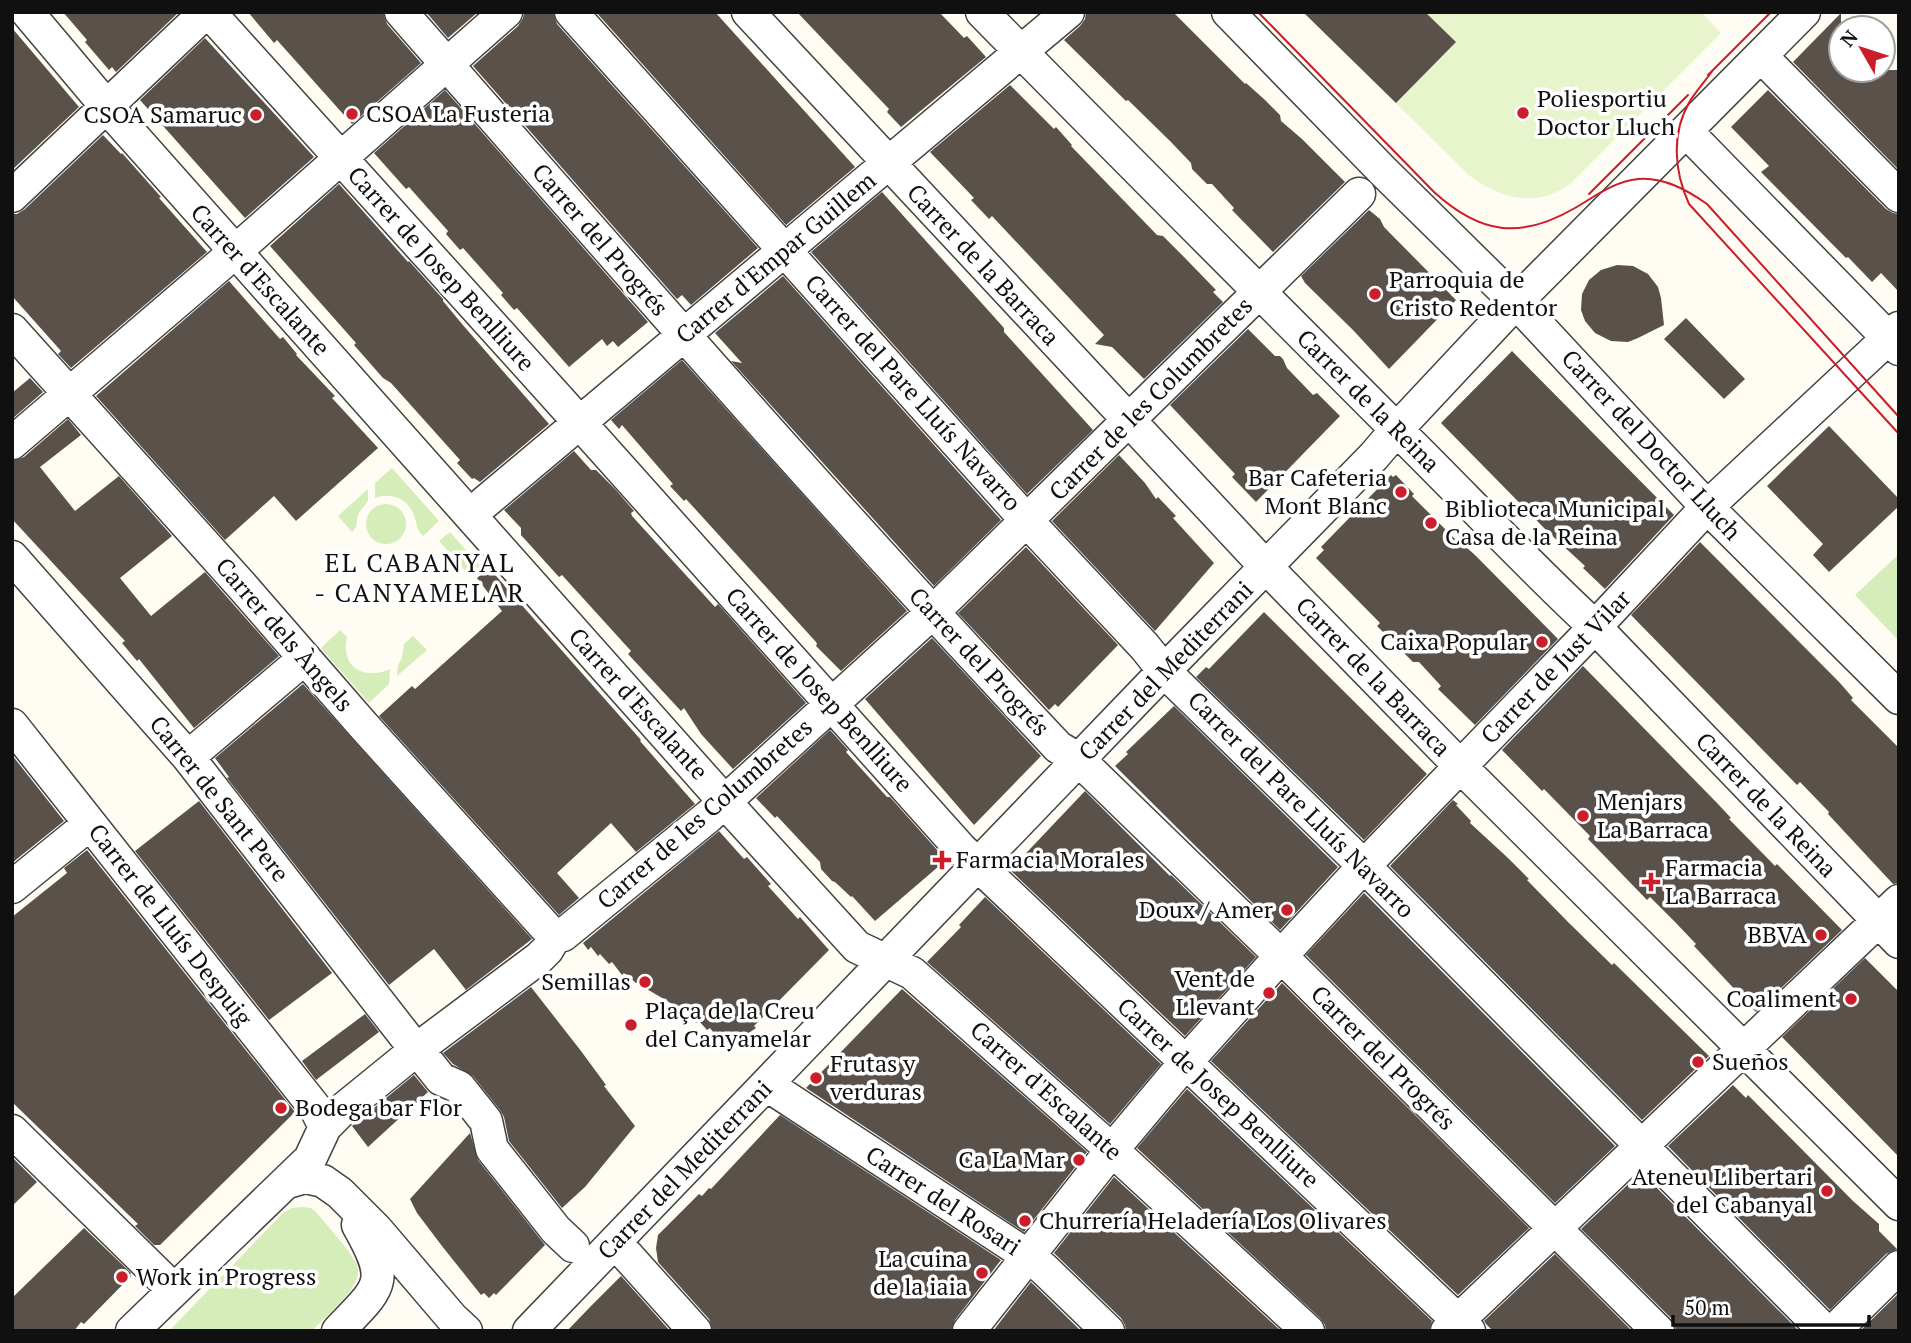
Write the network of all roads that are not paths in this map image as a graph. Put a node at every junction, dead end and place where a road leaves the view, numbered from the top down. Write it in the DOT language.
graph roads {
  1 [pos="27,12"];
  2 [pos="208,12"];
  3 [pos="401,12"];
  4 [pos="506,12"];
  5 [pos="571,12"];
  6 [pos="748,12"];
  7 [pos="982,12"];
  8 [pos="1068,12"];
  9 [pos="1228,12"];
  10 [pos="1804,12"];
  11 [pos="1021,52"];
  12 [pos="1760,56"];
  13 [pos="446,64"];
  14 [pos="107,107"];
  15 [pos="1686,131"];
  16 [pos="340,158"];
  17 [pos="889,164"];
  18 [pos="1359,194"];
  19 [pos="12,196"];
  20 [pos="1899,196"];
  21 [pos="785,249"];
  22 [pos="235,252"];
  23 [pos="1259,292"];
  24 [pos="1516,302"];
  25 [pos="12,330"];
  26 [pos="683,334"];
  27 [pos="1895,338"];
  28 [pos="69,394"];
  29 [pos="1129,421"];
  30 [pos="580,423"];
  31 [pos="1397,429"];
  32 [pos="12,443"];
  33 [pos="484,503"];
  34 [pos="1707,507"];
  35 [pos="1027,521"];
  36 [pos="1267,568"];
  37 [pos="17,571"];
  38 [pos="932,613"];
  39 [pos="1595,626"];
  40 [pos="305,658"];
  41 [pos="1164,671"];
  42 [pos="1899,698"];
  43 [pos="832,704"];
  44 [pos="12,726"];
  45 [pos="188,757"];
  46 [pos="1079,760"];
  47 [pos="1461,767"];
  48 [pos="724,801"];
  49 [pos="76,835"];
  50 [pos="978,865"];
  51 [pos="1364,866"];
  52 [pos="12,887"];
  53 [pos="1892,921"];
  54 [pos="558,938"];
  55 [pos="1280,956"];
  56 [pos="885,962"];
  57 [pos="1743,1049"];
  58 [pos="421,1054"];
  59 [pos="1185,1063"];
  60 [pos="767,1085"];
  61 [pos="326,1127"];
  62 [pos="12,1131"];
  63 [pos="1641,1146"];
  64 [pos="1112,1150"];
  65 [pos="288,1182"];
  66 [pos="340,1193"];
  67 [pos="1899,1204"];
  68 [pos="1555,1228"];
  69 [pos="615,1242"];
  70 [pos="573,1246"];
  71 [pos="1028,1256"];
  72 [pos="1899,1267"];
  73 [pos="174,1290"];
  74 [pos="1458,1327"];
  75 [pos="132,1331"];
  76 [pos="338,1331"];
  77 [pos="466,1331"];
  78 [pos="529,1331"];
  79 [pos="695,1331"];
  80 [pos="969,1331"];
  81 [pos="1108,1331"];
  82 [pos="1308,1331"];
  83 [pos="1658,1331"];
  84 [pos="1825,1331"];
  85 [pos="1835,1331"];
  1 -- 14 [label="street, Carrer d'Escalante"];
  2 -- 14 [label="street"];
  2 -- 16 [label="street, Carrer de Josep Benlliure"];
  3 -- 13 [label="street, Carrer del Progrés"];
  4 -- 13 [label="street"];
  5 -- 21 [label="street, Carrer del Pare Lluís Navarro"];
  6 -- 17 [label="street, Carrer de la Barraca"];
  7 -- 11 [label="street, Carrer de la Reina"];
  8 -- 11 [label="street, Carrer d'Empar Guillem"];
  9 -- 24 [label="street, Carrer del Doctor Lluch"];
  10 -- 12 [label="street, Carrer del Mediterrani"];
  11 -- 17 [label="street, Carrer d'Empar Guillem"];
  11 -- 23 [label="street, Carrer de la Reina"];
  12 -- 15 [label="street, Carrer del Mediterrani"];
  12 -- 20 [label="street"];
  13 -- 16 [label="street"];
  13 -- 26 [label="street, Carrer del Progrés"];
  14 -- 19 [label="street"];
  14 -- 22 [label="street, Carrer d'Escalante"];
  15 -- 24 [label="street, Carrer del Mediterrani"];
  15 -- 27 [label="street"];
  16 -- 22 [label="street"];
  16 -- 30 [label="street, Carrer de Josep Benlliure"];
  17 -- 21 [label="street, Carrer d'Empar Guillem"];
  17 -- 29 [label="street, Carrer de la Barraca"];
  18 -- 23 [label="street, Carrer de les Columbretes"];
  21 -- 26 [label="street, Carrer d'Empar Guillem"];
  21 -- 35 [label="street, Carrer del Pare Lluís Navarro"];
  22 -- 28 [label="street"];
  22 -- 48 [label="street, Carrer d'Escalante"];
  23 -- 29 [label="street, Carrer de les Columbretes"];
  23 -- 31 [label="street, Carrer de la Reina"];
  24 -- 31 [label="street, Carrer del Mediterrani"];
  24 -- 34 [label="street, Carrer del Doctor Lluch"];
  25 -- 28 [label="street, Carrer dels Àngels"];
  26 -- 30 [label="street, Carrer d'Empar Guillem"];
  26 -- 38 [label="street, Carrer del Progrés"];
  27 -- 34 [label="street, Carrer de Just Vilar"];
  28 -- 32 [label="street"];
  28 -- 40 [label="street, Carrer dels Àngels"];
  29 -- 35 [label="street, Carrer de les Columbretes"];
  29 -- 36 [label="street, Carrer de la Barraca"];
  30 -- 33 [label="street, Carrer d'Empar Guillem"];
  30 -- 43 [label="street, Carrer de Josep Benlliure"];
  31 -- 36 [label="street, Carrer del Mediterrani"];
  31 -- 39 [label="street, Carrer de la Reina"];
  34 -- 39 [label="street, Carrer de Just Vilar"];
  34 -- 42 [label="street, Carrer del Doctor Lluch"];
  35 -- 38 [label="street, Carrer de les Columbretes"];
  35 -- 41 [label="street, Carrer del Pare Lluís Navarro"];
  36 -- 41 [label="street, Carrer del Mediterrani"];
  36 -- 47 [label="street, Carrer de la Barraca"];
  37 -- 45 [label="street, Carrer de Sant Pere"];
  38 -- 43 [label="street, Carrer de les Columbretes"];
  38 -- 46 [label="street, Carrer del Progrés"];
  39 -- 47 [label="street, Carrer de Just Vilar"];
  39 -- 53 [label="street, Carrer de la Reina"];
  40 -- 45 [label="street"];
  40 -- 54 [label="street, Carrer dels Àngels"];
  41 -- 46 [label="street, Carrer del Mediterrani"];
  41 -- 51 [label="street, Carrer del Pare Lluís Navarro"];
  43 -- 48 [label="street, Carrer de les Columbretes"];
  43 -- 50 [label="street, Carrer de Josep Benlliure"];
  44 -- 61 [label="street, Carrer de Lluís Despuig"];
  45 -- 58 [label="street, Carrer de Sant Pere"];
  46 -- 50 [label="street, Carrer del Mediterrani"];
  46 -- 55 [label="street, Carrer del Progrés"];
  47 -- 51 [label="street, Carrer de Just Vilar"];
  47 -- 57 [label="street, Carrer de la Barraca"];
  48 -- 54 [label="street, Carrer de les Columbretes"];
  48 -- 56 [label="street, Carrer d'Escalante"];
  49 -- 52 [label="street"];
  50 -- 56 [label="street, Carrer del Mediterrani"];
  50 -- 59 [label="street, Carrer de Josep Benlliure"];
  51 -- 55 [label="street, Carrer de Just Vilar"];
  51 -- 63 [label="street, Carrer del Pare Lluís Navarro"];
  53 -- 57 [label="street"];
  54 -- 58 [label="street, Carrer de les Columbretes"];
  55 -- 59 [label="street, Carrer de Just Vilar"];
  55 -- 68 [label="street, Carrer del Progrés"];
  56 -- 60 [label="street, Carrer del Mediterrani"];
  56 -- 64 [label="street, Carrer d'Escalante"];
  57 -- 63 [label="street"];
  57 -- 67 [label="street, Carrer de la Barraca"];
  58 -- 61 [label="street, Carrer de les Columbretes"];
  58 -- 70 [label="street, Carrer de Sant Pere"];
  59 -- 64 [label="street, Carrer de Just Vilar"];
  59 -- 74 [label="street, Carrer de Josep Benlliure"];
  60 -- 69 [label="street, Carrer del Mediterrani"];
  60 -- 71 [label="street, Carrer del Rosari"];
  61 -- 65 [label="street, Carrer de les Columbretes"];
  62 -- 73 [label="street"];
  63 -- 68 [label="street"];
  63 -- 84 [label="street, Carrer del Pare Lluís Navarro"];
  64 -- 71 [label="street, Carrer de Just Vilar"];
  64 -- 82 [label="street, Carrer d'Escalante"];
  65 -- 66 [label="street"];
  65 -- 73 [label="street, Carrer de les Columbretes"];
  66 -- 76 [label="street"];
  66 -- 77 [label="street"];
  68 -- 74 [label="street"];
  68 -- 83 [label="street, Carrer del Progrés"];
  69 -- 78 [label="street, Carrer del Mediterrani"];
  69 -- 79 [label="street"];
  71 -- 80 [label="street, Carrer de Just Vilar"];
  71 -- 81 [label="street, Carrer del Rosari"];
  72 -- 85 [label="street"];
  73 -- 75 [label="street, Carrer de les Columbretes"];
}
